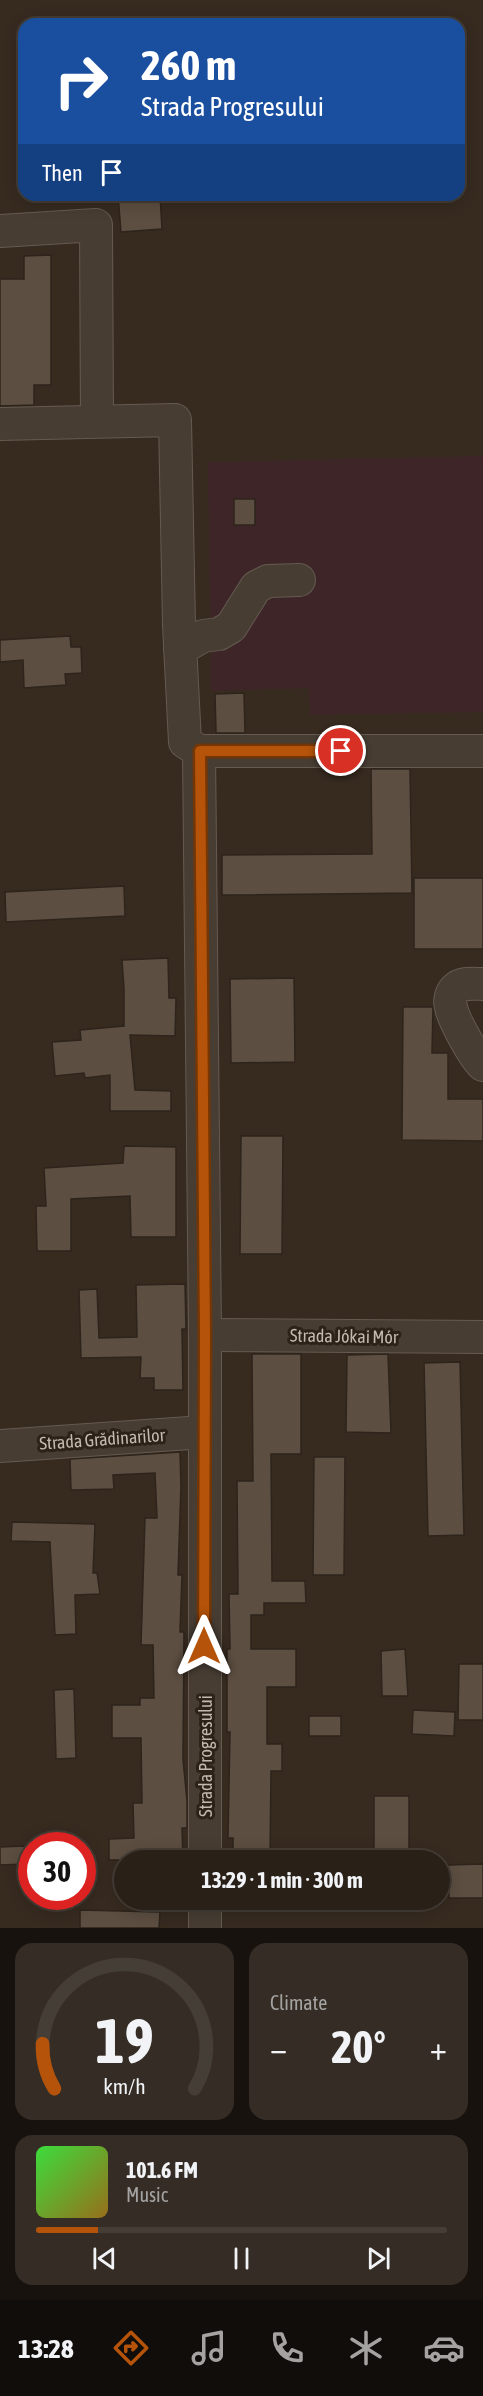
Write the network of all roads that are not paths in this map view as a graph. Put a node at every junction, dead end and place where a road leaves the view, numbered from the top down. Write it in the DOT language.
graph roads {
  1 [pos="0,231"];
  2 [pos="98,421"];
  3 [pos="0,424"];
  4 [pos="299,580"];
  5 [pos="180,637"];
  6 [pos="200,751"];
  7 [pos="483,751"];
  8 [pos="483,984"];
  9 [pos="483,1065"];
  10 [pos="205,1335"];
  11 [pos="483,1337"];
  12 [pos="204,1432"];
  13 [pos="0,1446"];
  14 [pos="205,1850"];
  15 [pos="205,1910"];
  16 [pos="205,1928"];
  1 -- 2 [label="street"];
  2 -- 3 [label="street"];
  2 -- 5 [label="street"];
  4 -- 5 [label="street"];
  5 -- 6 [label="street"];
  6 -- 7 [label="street"];
  6 -- 10 [label="street, Strada Progresului"];
  8 -- 9 [label="street"];
  10 -- 11 [label="street, Strada Jókai Mór"];
  10 -- 12 [label="street, Strada Progresului"];
  12 -- 13 [label="street, Strada Grădinarilor"];
  12 -- 14 [label="street, Strada Progresului"];
  15 -- 16 [label="street"];
}
